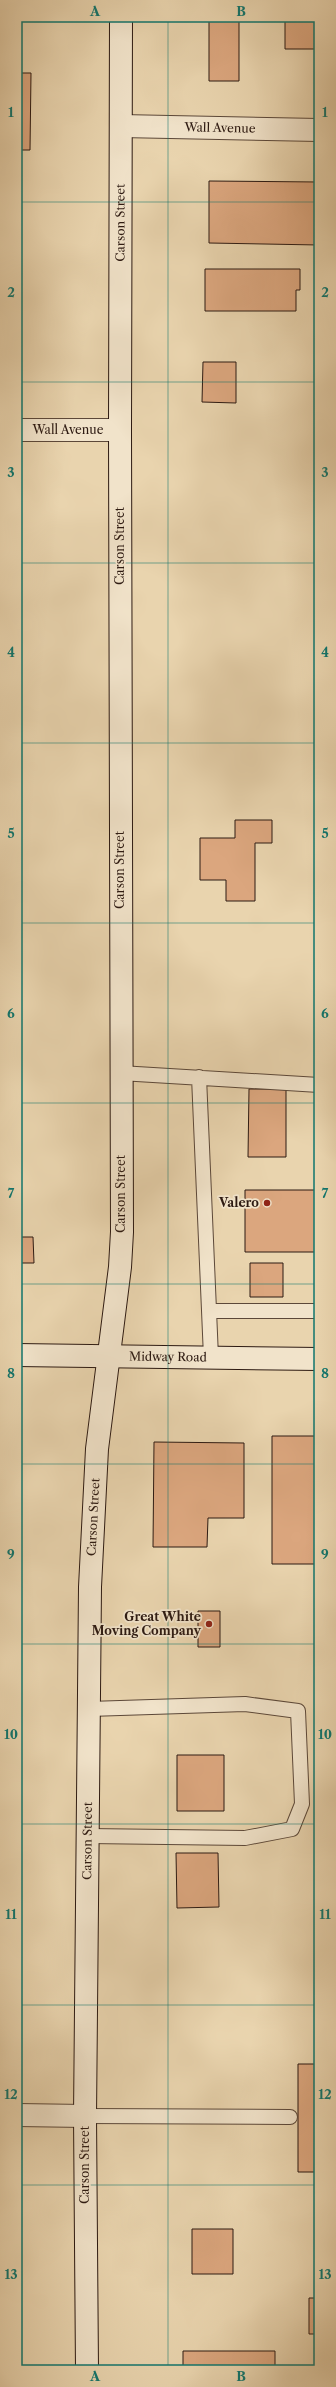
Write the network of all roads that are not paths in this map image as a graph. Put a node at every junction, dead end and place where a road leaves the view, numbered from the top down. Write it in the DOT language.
graph roads {
  1 [pos="121,17"];
  2 [pos="121,126"];
  3 [pos="319,130"];
  4 [pos="17,430"];
  5 [pos="120,430"];
  6 [pos="120,1072"];
  7 [pos="199,1077"];
  8 [pos="319,1085"];
  9 [pos="210,1312"];
  10 [pos="319,1312"];
  11 [pos="17,1355"];
  12 [pos="109,1356"];
  13 [pos="211,1357"];
  14 [pos="319,1359"];
  15 [pos="89,1709"];
  16 [pos="88,1836"];
  17 [pos="17,2115"];
  18 [pos="85,2116"];
  19 [pos="290,2117"];
  20 [pos="87,2370"];
  1 -- 2 [label="street, Carson Street"];
  2 -- 3 [label="street, Wall Avenue"];
  2 -- 5 [label="street, Carson Street"];
  4 -- 5 [label="street, Wall Avenue"];
  5 -- 6 [label="street, Carson Street"];
  6 -- 7 [label="lane"];
  6 -- 12 [label="street, Carson Street"];
  7 -- 8 [label="lane"];
  7 -- 9 [label="lane"];
  9 -- 10 [label="lane"];
  9 -- 13 [label="lane"];
  11 -- 12 [label="street, Midway Road"];
  12 -- 13 [label="street, Midway Road"];
  12 -- 15 [label="street, Carson Street"];
  13 -- 14 [label="street, Midway Road"];
  15 -- 16 [label="street, Carson Street"];
  15 -- 16 [label="lane"];
  16 -- 18 [label="street, Carson Street"];
  17 -- 18 [label="street"];
  18 -- 19 [label="lane"];
  18 -- 20 [label="street, Carson Street"];
}
